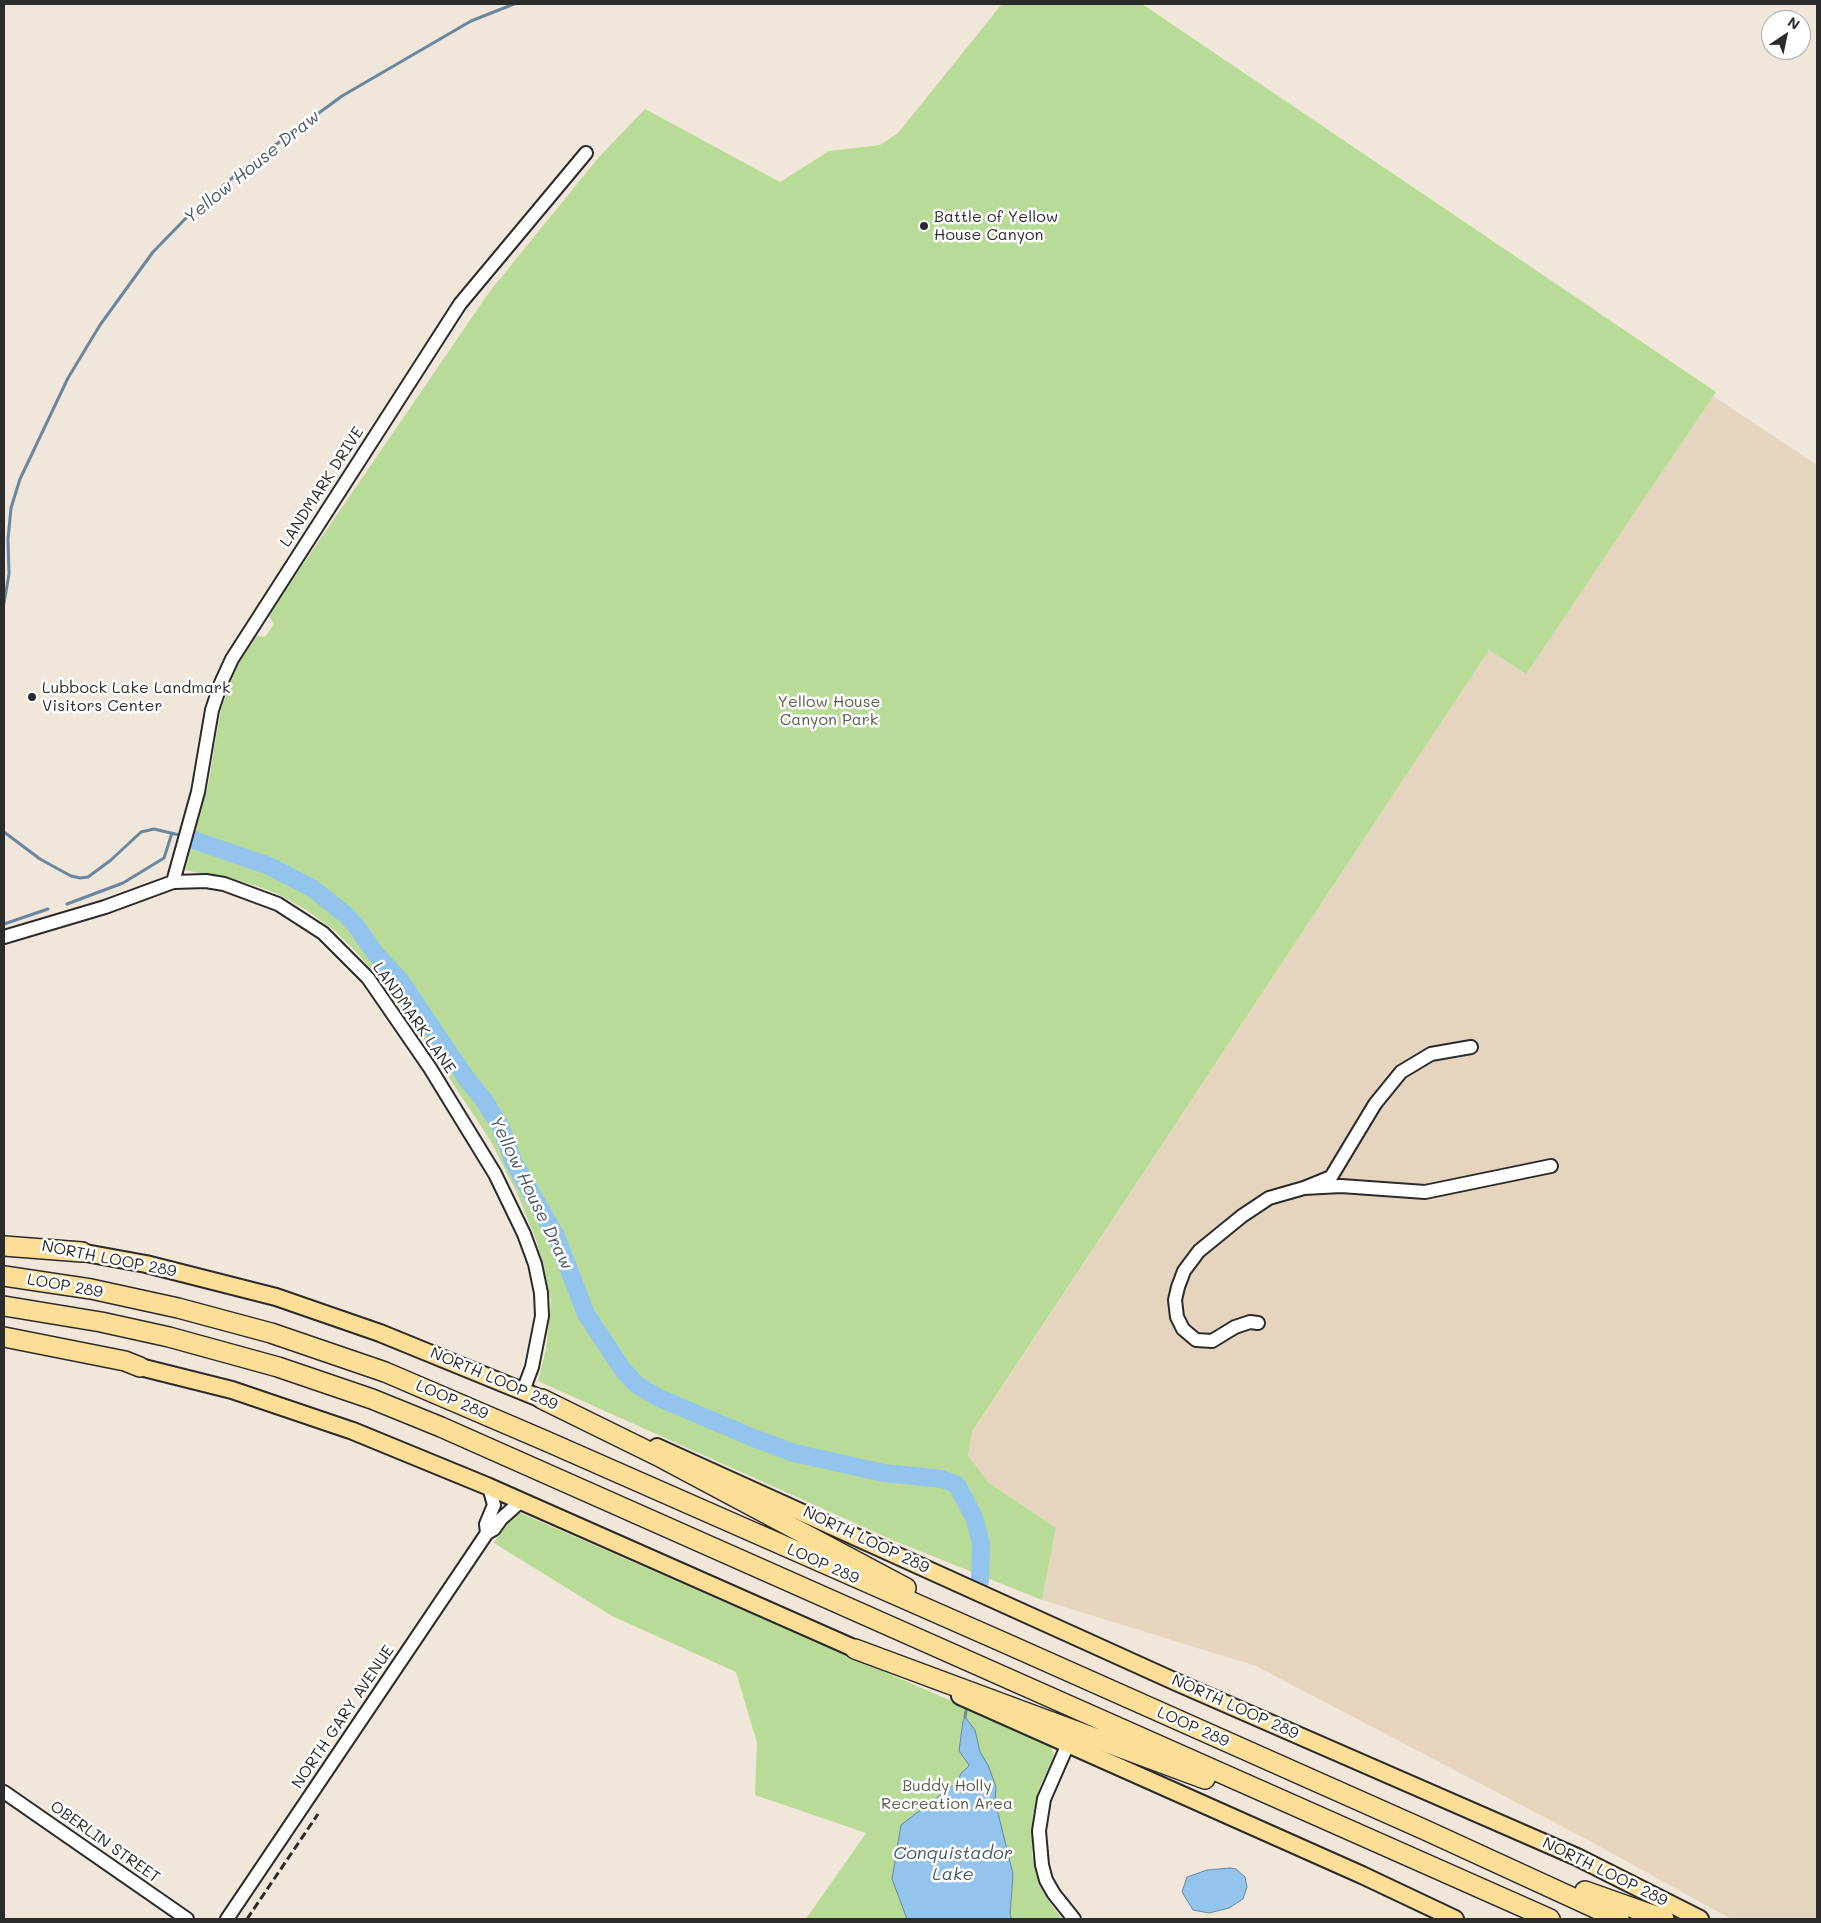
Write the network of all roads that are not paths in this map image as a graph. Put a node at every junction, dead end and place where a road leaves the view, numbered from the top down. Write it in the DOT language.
graph roads {
  1 [pos="586,153"];
  2 [pos="172,882"];
  3 [pos="4,937"];
  4 [pos="1471,1047"];
  5 [pos="1551,1166"];
  6 [pos="1304,1188"];
  7 [pos="4,1240"];
  8 [pos="4,1246"];
  9 [pos="82,1252"];
  10 [pos="4,1276"];
  11 [pos="4,1306"];
  12 [pos="1258,1323"];
  13 [pos="4,1337"];
  14 [pos="4,1346"];
  15 [pos="140,1367"];
  16 [pos="523,1390"];
  17 [pos="542,1400"];
  18 [pos="489,1487"];
  19 [pos="521,1501"];
  20 [pos="487,1532"];
  21 [pos="989,1637"];
  22 [pos="855,1649"];
  23 [pos="1068,1744"];
  24 [pos="4,1792"];
  25 [pos="1342,1827"];
  26 [pos="1423,1829"];
  27 [pos="1484,1890"];
  28 [pos="188,1919"];
  29 [pos="227,1919"];
  30 [pos="1074,1919"];
  31 [pos="1456,1919"];
  32 [pos="1531,1919"];
  33 [pos="1550,1919"];
  34 [pos="1619,1919"];
  35 [pos="1664,1919"];
  36 [pos="1700,1919"];
  1 -- 2 [label="street, LANDMARK DRIVE"];
  2 -- 3 [label="street, LANDMARK LANE"];
  2 -- 16 [label="street, LANDMARK LANE"];
  4 -- 6 [label="street"];
  5 -- 6 [label="street"];
  6 -- 12 [label="street"];
  7 -- 9 [label="main road, NORTH LOOP 289"];
  8 -- 9 [label="highway"];
  9 -- 16 [label="main road, NORTH LOOP 289"];
  10 -- 21 [label="highway, LOOP 289"];
  11 -- 25 [label="highway, LOOP 289"];
  13 -- 15 [label="highway"];
  14 -- 15 [label="street"];
  15 -- 18 [label="main road"];
  16 -- 17 [label="main road, NORTH LOOP 289"];
  17 -- 21 [label="highway"];
  17 -- 36 [label="main road, NORTH LOOP 289"];
  18 -- 19 [label="main road"];
  18 -- 20 [label="street, NORTH GARY AVENUE"];
  19 -- 20 [label="street, NORTH GARY AVENUE"];
  19 -- 22 [label="main road"];
  20 -- 29 [label="street, NORTH GARY AVENUE"];
  21 -- 26 [label="highway, LOOP 289"];
  22 -- 23 [label="main road"];
  22 -- 25 [label="highway"];
  23 -- 30 [label="street"];
  23 -- 31 [label="main road"];
  24 -- 28 [label="street, OBERLIN STREET"];
  25 -- 27 [label="highway, LOOP 289"];
  26 -- 34 [label="highway, LOOP 289"];
  26 -- 35 [label="highway"];
  27 -- 32 [label="highway"];
  27 -- 33 [label="highway, LOOP 289"];
}
